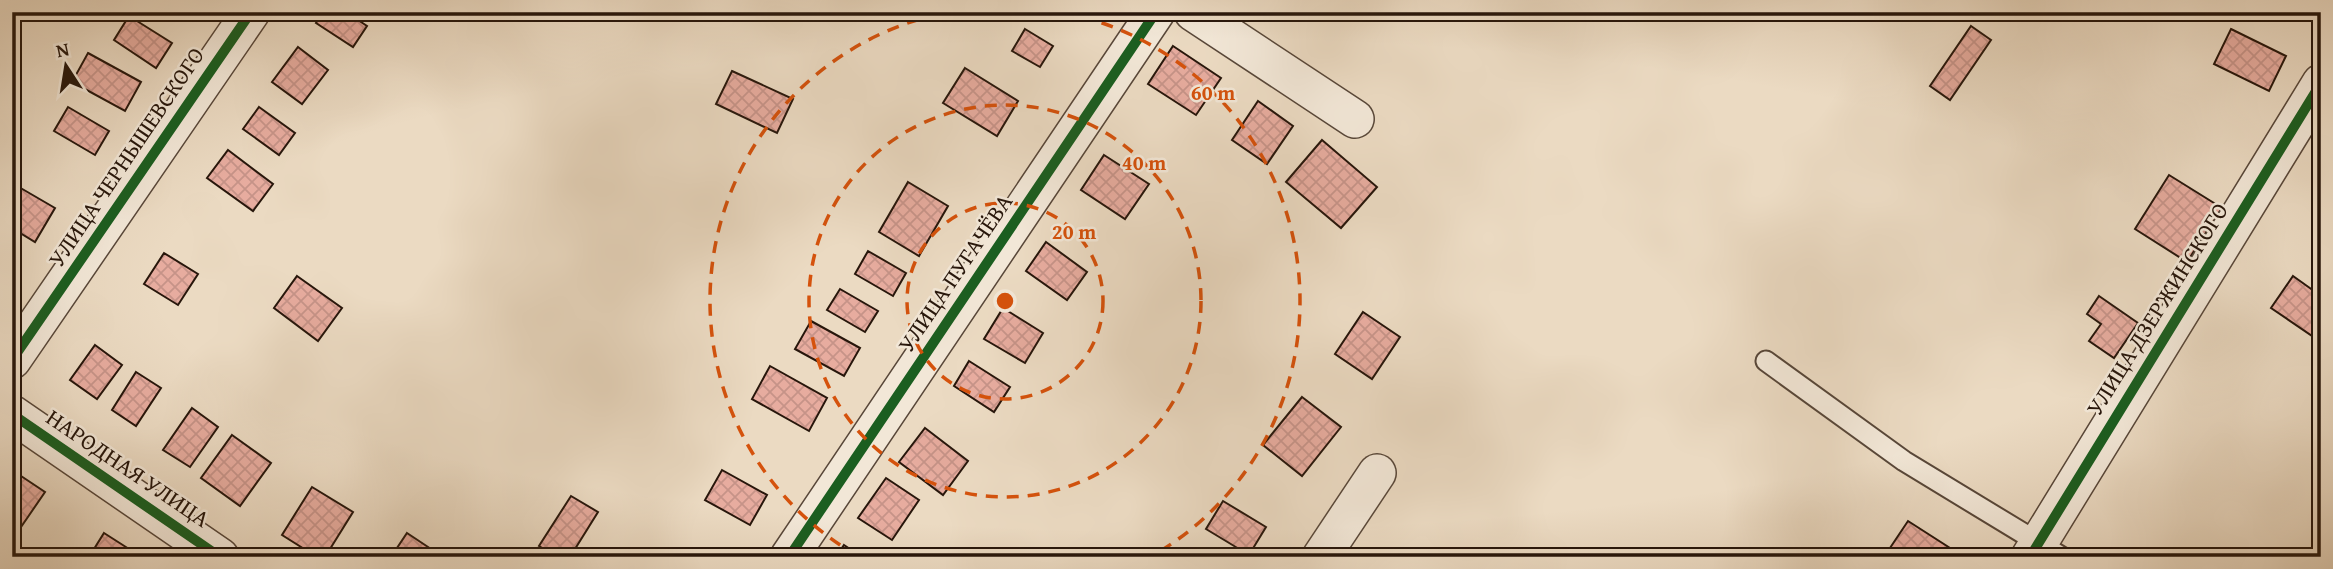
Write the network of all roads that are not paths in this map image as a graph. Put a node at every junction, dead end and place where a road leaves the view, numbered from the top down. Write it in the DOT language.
graph roads {
  1 [pos="251,12"];
  2 [pos="1156,12"];
  3 [pos="1194,12"];
  4 [pos="2321,83"];
  5 [pos="1354,119"];
  6 [pos="12,360"];
  7 [pos="1766,362"];
  8 [pos="12,414"];
  9 [pos="1377,473"];
  10 [pos="2043,552"];
  11 [pos="220,557"];
  12 [pos="789,557"];
  13 [pos="1321,557"];
  1 -- 6 [label="street, УЛИЦА ЧЕРНЫШЕВСКОГО"];
  2 -- 12 [label="street, УЛИЦА ПУГАЧЁВА"];
  3 -- 5 [label="street"];
  4 -- 10 [label="street, УЛИЦА ДЗЕРЖИНСКОГО"];
  7 -- 10 [label="lane"];
  8 -- 11 [label="street, НАРОДНАЯ УЛИЦА"];
  9 -- 13 [label="street"];
}
